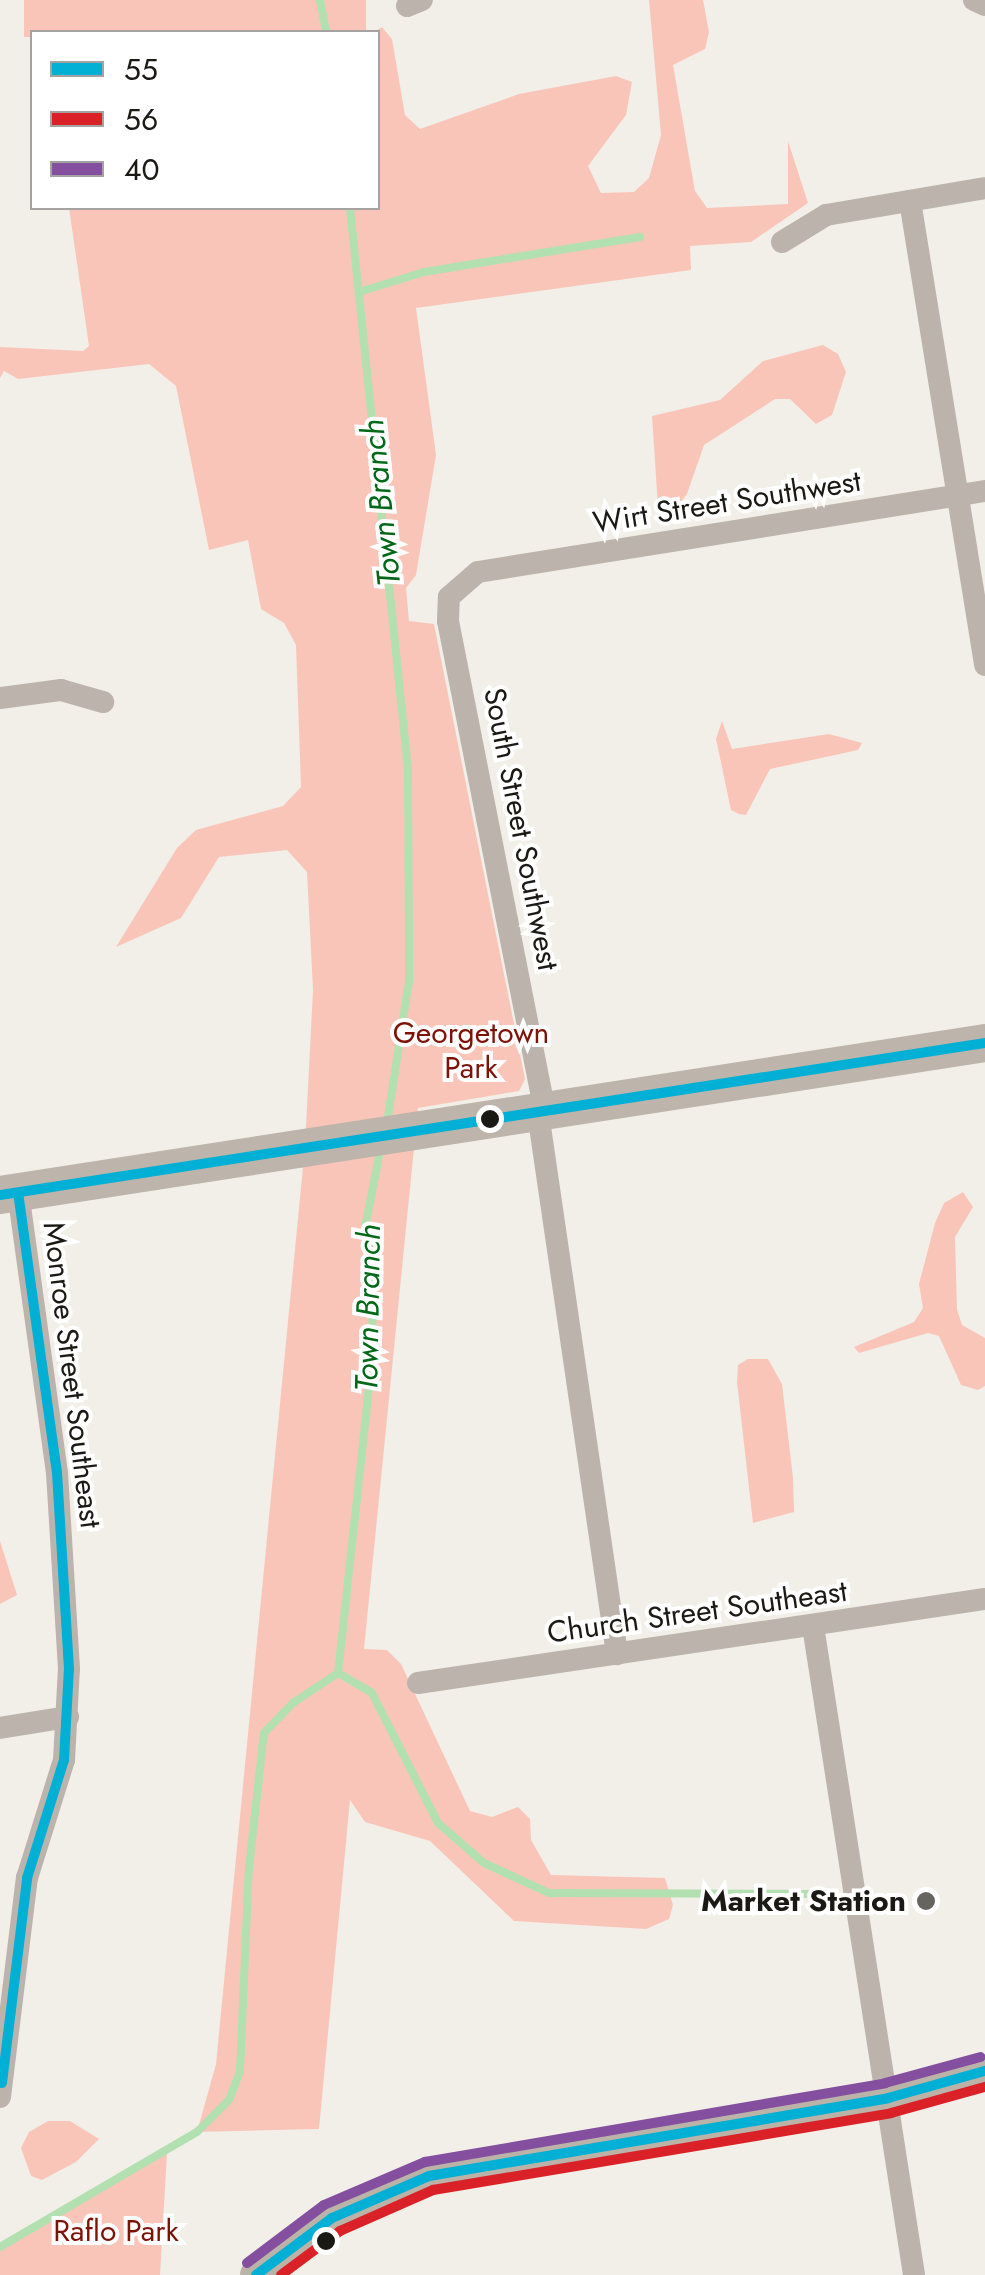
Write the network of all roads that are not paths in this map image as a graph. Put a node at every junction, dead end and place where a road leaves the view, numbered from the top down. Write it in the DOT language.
graph roads {
  1 [pos="974,0"];
  2 [pos="985,5"];
  3 [pos="985,188"];
  4 [pos="910,201"];
  5 [pos="782,242"];
  6 [pos="985,491"];
  7 [pos="960,495"];
  8 [pos="478,572"];
  9 [pos="985,665"];
  10 [pos="0,698"];
  11 [pos="103,702"];
  12 [pos="985,1043"];
  13 [pos="542,1112"];
  14 [pos="9,1194"];
  15 [pos="985,1600"];
  16 [pos="813,1626"];
  17 [pos="617,1654"];
  18 [pos="418,1683"];
  19 [pos="68,1717"];
  20 [pos="0,1728"];
  21 [pos="985,2071"];
  22 [pos="0,2097"];
  23 [pos="888,2098"];
  24 [pos="256,2275"];
  25 [pos="914,2275"];
  1 -- 2 [label="street"];
  3 -- 4 [label="street"];
  4 -- 5 [label="street"];
  4 -- 7 [label="street"];
  6 -- 7 [label="street, Wirt Street Southwest"];
  7 -- 8 [label="street, Wirt Street Southwest"];
  7 -- 9 [label="street"];
  8 -- 13 [label="street, South Street Southwest"];
  10 -- 11 [label="street"];
  12 -- 13 [label="main road"];
  13 -- 14 [label="main road"];
  13 -- 17 [label="street, South Street Southwest"];
  14 -- 19 [label="street, Monroe Street Southeast"];
  15 -- 16 [label="street, Church Street Southeast"];
  16 -- 17 [label="street, Church Street Southeast"];
  16 -- 23 [label="street"];
  17 -- 18 [label="street, Church Street Southeast"];
  19 -- 20 [label="street"];
  19 -- 22 [label="street, Monroe Street Southeast"];
  21 -- 23 [label="street"];
  23 -- 24 [label="street"];
  23 -- 25 [label="street"];
}
